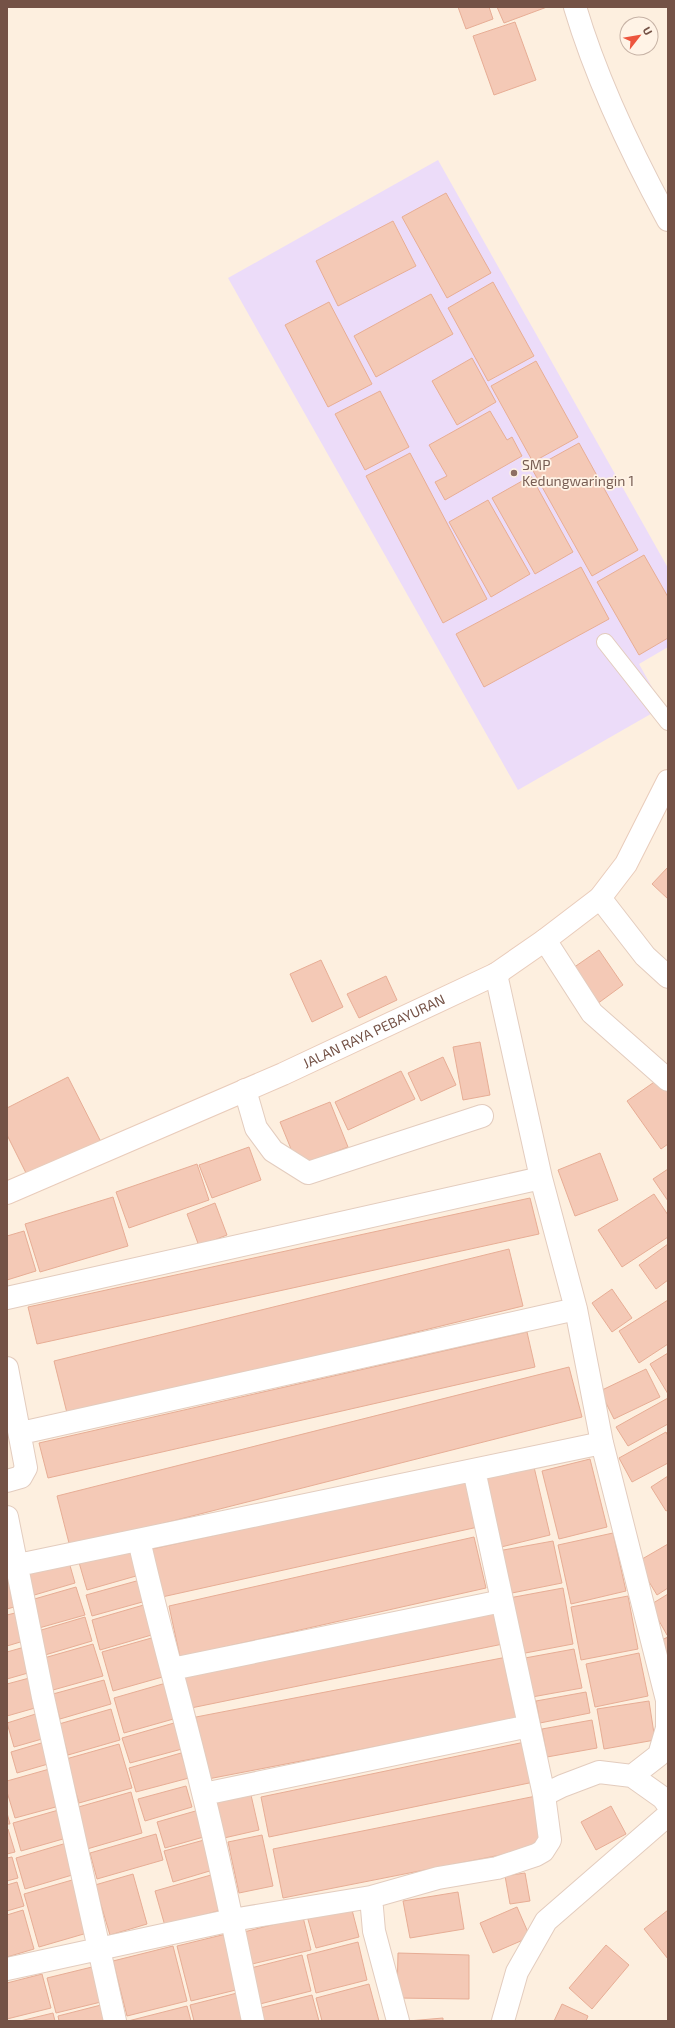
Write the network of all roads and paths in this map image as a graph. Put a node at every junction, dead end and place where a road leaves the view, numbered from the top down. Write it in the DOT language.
graph roads {
  1 [pos="575,7"];
  2 [pos="668,220"];
  3 [pos="604,642"];
  4 [pos="668,722"];
  5 [pos="666,790"];
  6 [pos="600,898"];
  7 [pos="546,940"];
  8 [pos="496,974"];
  9 [pos="668,977"];
  10 [pos="668,1080"];
  11 [pos="245,1090"];
  12 [pos="482,1116"];
  13 [pos="541,1178"];
  14 [pos="7,1193"];
  15 [pos="7,1298"];
  16 [pos="576,1309"];
  17 [pos="7,1368"];
  18 [pos="21,1433"];
  19 [pos="602,1443"];
  20 [pos="474,1470"];
  21 [pos="7,1481"];
  22 [pos="7,1517"];
  23 [pos="139,1540"];
  24 [pos="18,1565"];
  25 [pos="502,1601"];
  26 [pos="172,1669"];
  27 [pos="529,1726"];
  28 [pos="632,1776"];
  29 [pos="204,1794"];
  30 [pos="544,1795"];
  31 [pos="668,1805"];
  32 [pos="668,1815"];
  33 [pos="371,1897"];
  34 [pos="232,1920"];
  35 [pos="99,1948"];
  36 [pos="7,1969"];
  37 [pos="115,2021"];
  38 [pos="253,2021"];
  39 [pos="398,2021"];
  40 [pos="503,2021"];
  1 -- 2 [label="street"];
  3 -- 4 [label="lane"];
  5 -- 6 [label="street, JALAN RAYA PEBAYURAN"];
  6 -- 7 [label="street, JALAN RAYA PEBAYURAN"];
  6 -- 9 [label="street"];
  7 -- 8 [label="street, JALAN RAYA PEBAYURAN"];
  7 -- 10 [label="street"];
  8 -- 11 [label="street, JALAN RAYA PEBAYURAN"];
  8 -- 13 [label="street"];
  11 -- 12 [label="street"];
  11 -- 14 [label="street, JALAN RAYA PEBAYURAN"];
  13 -- 15 [label="street"];
  13 -- 16 [label="street"];
  16 -- 18 [label="street"];
  16 -- 19 [label="street"];
  17 -- 18 [label="street"];
  18 -- 21 [label="street"];
  19 -- 20 [label="street"];
  19 -- 28 [label="street"];
  20 -- 23 [label="street"];
  20 -- 25 [label="street"];
  22 -- 24 [label="street"];
  23 -- 24 [label="street"];
  23 -- 26 [label="street"];
  24 -- 35 [label="street"];
  25 -- 26 [label="street"];
  25 -- 27 [label="street"];
  26 -- 29 [label="street"];
  27 -- 29 [label="street"];
  27 -- 30 [label="street"];
  28 -- 30 [label="street"];
  28 -- 31 [label="street"];
  29 -- 34 [label="street"];
  30 -- 33 [label="street"];
  32 -- 40 [label="street"];
  33 -- 34 [label="street"];
  33 -- 39 [label="street"];
  34 -- 35 [label="street"];
  34 -- 38 [label="street"];
  35 -- 36 [label="street"];
  35 -- 37 [label="street"];
}
